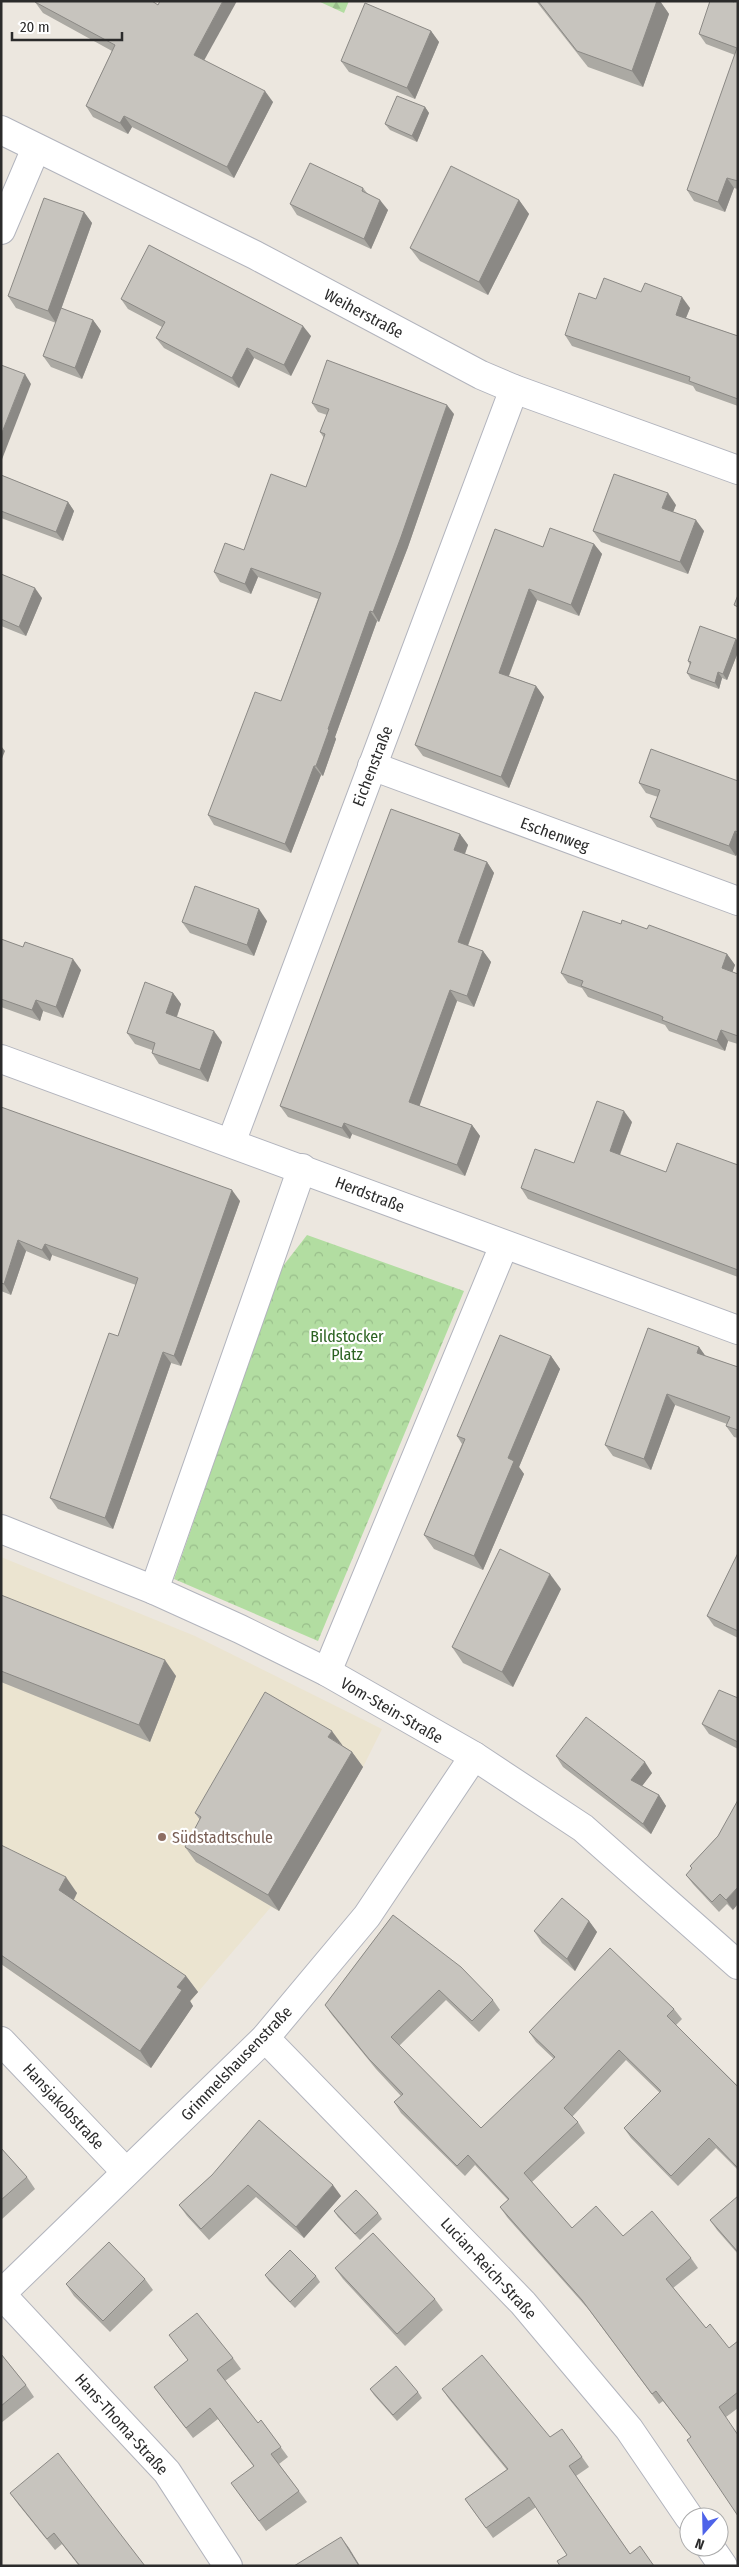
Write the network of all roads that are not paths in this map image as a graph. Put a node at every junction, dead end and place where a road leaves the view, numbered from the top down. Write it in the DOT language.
graph roads {
  1 [pos="1,130"];
  2 [pos="36,148"];
  3 [pos="1,230"];
  4 [pos="514,389"];
  5 [pos="738,470"];
  6 [pos="372,766"];
  7 [pos="738,901"];
  8 [pos="1,1059"];
  9 [pos="231,1143"];
  10 [pos="302,1168"];
  11 [pos="504,1245"];
  12 [pos="738,1330"];
  13 [pos="1,1530"];
  14 [pos="154,1590"];
  15 [pos="327,1672"];
  16 [pos="474,1756"];
  17 [pos="738,1965"];
  18 [pos="265,2038"];
  19 [pos="1,2040"];
  20 [pos="126,2172"];
  21 [pos="1,2294"];
  22 [pos="682,2507"];
  23 [pos="228,2566"];
  1 -- 2 [label="street, Weiherstraße"];
  2 -- 3 [label="street"];
  2 -- 4 [label="street, Weiherstraße"];
  4 -- 5 [label="street, Weiherstraße"];
  4 -- 6 [label="street, Eichenstraße"];
  6 -- 7 [label="street, Eschenweg"];
  6 -- 9 [label="street, Eichenstraße"];
  8 -- 9 [label="street, Herdstraße"];
  9 -- 10 [label="street, Herdstraße"];
  10 -- 11 [label="street, Herdstraße"];
  10 -- 14 [label="street"];
  11 -- 12 [label="street, Herdstraße"];
  11 -- 15 [label="street"];
  13 -- 14 [label="street, Vom-Stein-Straße"];
  14 -- 15 [label="street, Vom-Stein-Straße"];
  15 -- 16 [label="street, Vom-Stein-Straße"];
  16 -- 17 [label="street, Vom-Stein-Straße"];
  16 -- 18 [label="street, Grimmelshausenstraße"];
  18 -- 20 [label="street, Grimmelshausenstraße"];
  18 -- 22 [label="street, Lucian-Reich-Straße"];
  19 -- 20 [label="street, Hansjakobstraße"];
  20 -- 21 [label="street, Grimmelshausenstraße"];
  21 -- 23 [label="street, Hans-Thoma-Straße"];
}
